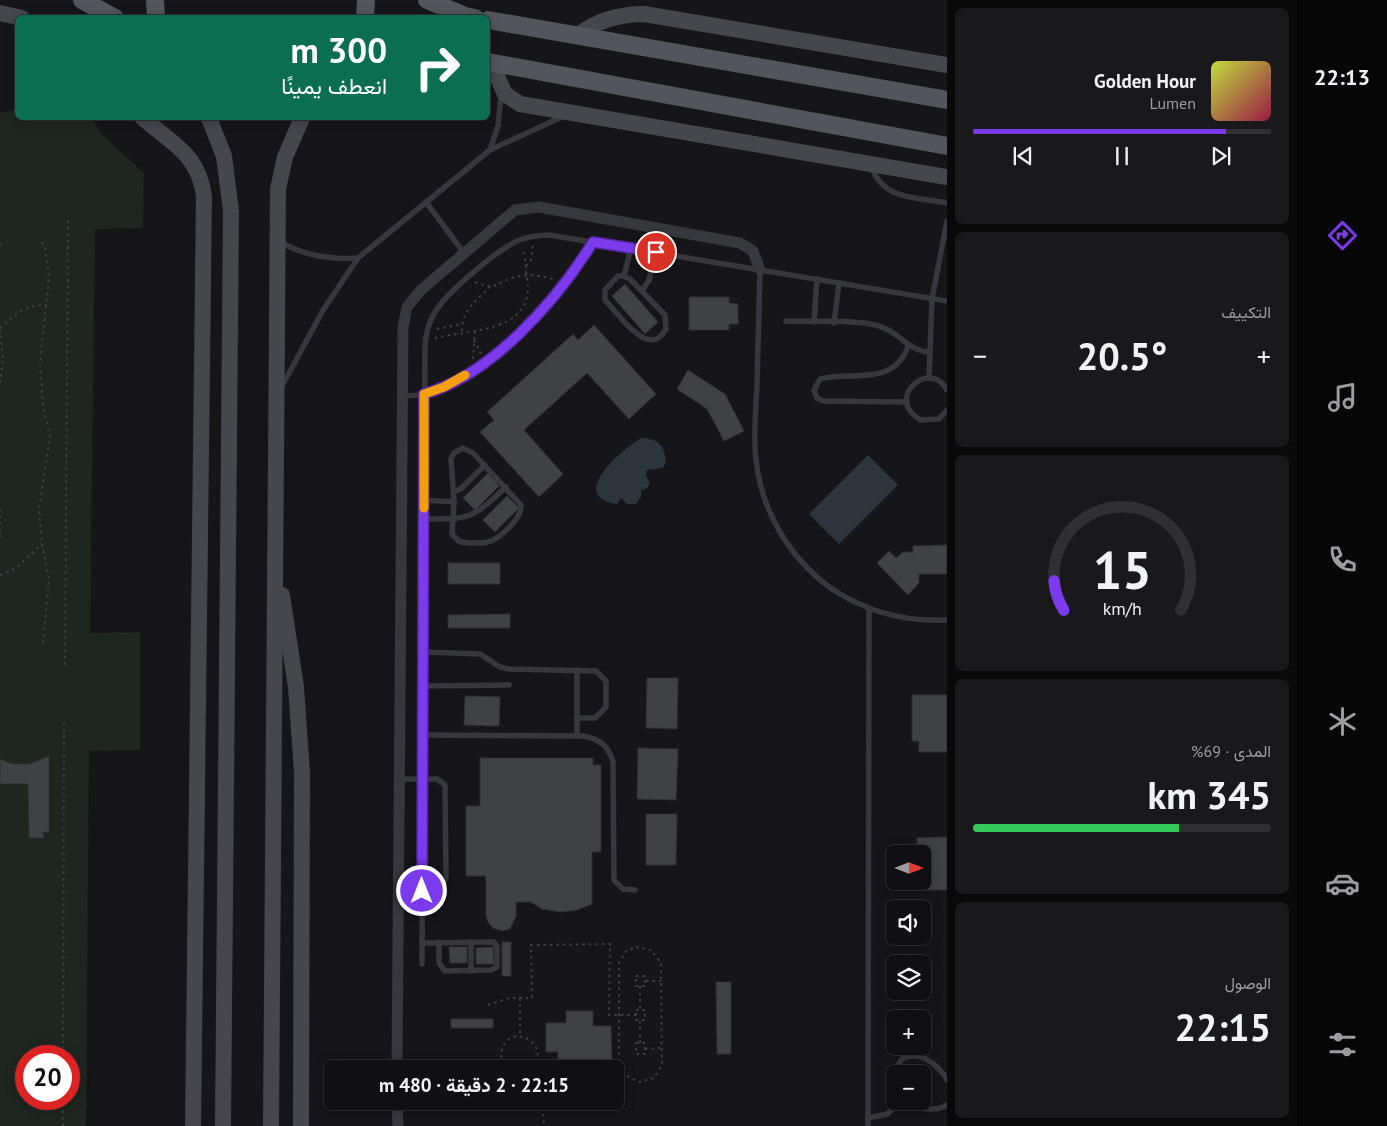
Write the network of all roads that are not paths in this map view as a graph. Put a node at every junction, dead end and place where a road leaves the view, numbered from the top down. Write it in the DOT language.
graph roads {
  1 [pos="82,0"];
  2 [pos="155,0"];
  3 [pos="366,0"];
  4 [pos="427,0"];
  5 [pos="110,15"];
  6 [pos="156,15"];
  7 [pos="365,15"];
  8 [pos="463,15"];
  9 [pos="2,16"];
  10 [pos="15,17"];
  11 [pos="490,20"];
  12 [pos="578,35"];
  13 [pos="490,63"];
  14 [pos="490,65"];
  15 [pos="947,65"];
  16 [pos="501,89"];
  17 [pos="947,100"];
  18 [pos="571,113"];
  19 [pos="145,120"];
  20 [pos="209,120"];
  21 [pos="301,120"];
  22 [pos="947,146"];
  23 [pos="490,150"];
  24 [pos="870,164"];
  25 [pos="947,177"];
  26 [pos="426,202"];
  27 [pos="947,203"];
  28 [pos="947,221"];
  29 [pos="278,240"];
  30 [pos="593,242"];
  31 [pos="631,248"];
  32 [pos="656,252"];
  33 [pos="464,253"];
  34 [pos="358,258"];
  35 [pos="760,270"];
  36 [pos="624,276"];
  37 [pos="817,280"];
  38 [pos="839,283"];
  39 [pos="642,291"];
  40 [pos="932,299"];
  41 [pos="947,302"];
  42 [pos="786,321"];
  43 [pos="814,322"];
  44 [pos="834,323"];
  45 [pos="908,346"];
  46 [pos="930,352"];
  47 [pos="202,353"];
  48 [pos="230,354"];
  49 [pos="929,378"];
  50 [pos="947,390"];
  51 [pos="424,394"];
  52 [pos="276,396"];
  53 [pos="403,396"];
  54 [pos="907,402"];
  55 [pos="947,410"];
  56 [pos="485,465"];
  57 [pos="506,487"];
  58 [pos="454,492"];
  59 [pos="424,500"];
  60 [pos="454,502"];
  61 [pos="424,519"];
  62 [pos="453,519"];
  63 [pos="275,560"];
  64 [pos="869,608"];
  65 [pos="947,620"];
  66 [pos="423,652"];
  67 [pos="577,670"];
  68 [pos="509,685"];
  69 [pos="423,686"];
  70 [pos="577,718"];
  71 [pos="423,735"];
  72 [pos="577,736"];
  73 [pos="400,779"];
  74 [pos="423,779"];
  75 [pos="635,890"];
  76 [pos="399,891"];
  77 [pos="422,891"];
  78 [pos="439,942"];
  79 [pos="471,942"];
  80 [pos="422,943"];
  81 [pos="422,964"];
  82 [pos="471,971"];
  83 [pos="397,1060"];
  84 [pos="898,1065"];
  85 [pos="947,1080"];
  86 [pos="947,1105"];
  87 [pos="931,1108"];
  88 [pos="397,1110"];
  89 [pos="891,1110"];
  90 [pos="868,1118"];
  91 [pos="193,1126"];
  92 [pos="223,1126"];
  93 [pos="271,1126"];
  94 [pos="301,1126"];
  95 [pos="398,1126"];
  96 [pos="868,1126"];
  1 -- 5 [label="main road"];
  2 -- 6 [label="main road"];
  3 -- 7 [label="main road"];
  4 -- 8 [label="main road"];
  9 -- 10 [label="street"];
  11 -- 12 [label="main road"];
  12 -- 15 [label="street"];
  12 -- 17 [label="main road"];
  13 -- 22 [label="main road"];
  14 -- 16 [label="street"];
  16 -- 18 [label="street"];
  16 -- 23 [label="lane"];
  18 -- 23 [label="lane"];
  18 -- 24 [label="street"];
  19 -- 47 [label="street"];
  20 -- 48 [label="street"];
  21 -- 29 [label="street"];
  23 -- 26 [label="lane"];
  24 -- 25 [label="street"];
  24 -- 27 [label="lane"];
  26 -- 33 [label="lane"];
  26 -- 34 [label="lane"];
  28 -- 40 [label="lane"];
  29 -- 34 [label="lane"];
  29 -- 52 [label="street"];
  30 -- 31 [label="lane"];
  30 -- 51 [label="lane"];
  30 -- 51 [label="lane"];
  31 -- 32 [label="lane"];
  31 -- 36 [label="lane"];
  32 -- 35 [label="lane"];
  32 -- 39 [label="lane"];
  33 -- 35 [label="street"];
  33 -- 53 [label="street"];
  34 -- 52 [label="lane"];
  35 -- 37 [label="lane"];
  35 -- 64 [label="lane"];
  36 -- 39 [label="lane"];
  36 -- 39 [label="lane"];
  37 -- 38 [label="lane"];
  37 -- 43 [label="lane"];
  38 -- 40 [label="lane"];
  38 -- 44 [label="lane"];
  40 -- 41 [label="lane"];
  40 -- 46 [label="lane"];
  42 -- 43 [label="lane"];
  43 -- 44 [label="lane"];
  44 -- 45 [label="lane"];
  45 -- 46 [label="lane"];
  45 -- 54 [label="lane"];
  46 -- 49 [label="lane"];
  47 -- 48 [label="street"];
  47 -- 91 [label="street"];
  48 -- 92 [label="street"];
  49 -- 50 [label="lane"];
  49 -- 54 [label="lane"];
  51 -- 53 [label="lane"];
  51 -- 59 [label="lane"];
  52 -- 63 [label="street"];
  53 -- 73 [label="street"];
  54 -- 55 [label="lane"];
  56 -- 57 [label="lane"];
  56 -- 58 [label="lane"];
  56 -- 58 [label="lane"];
  57 -- 62 [label="lane"];
  57 -- 62 [label="lane"];
  58 -- 60 [label="lane"];
  59 -- 60 [label="lane"];
  59 -- 61 [label="lane"];
  60 -- 62 [label="lane"];
  61 -- 62 [label="lane"];
  61 -- 66 [label="lane"];
  63 -- 93 [label="street"];
  63 -- 94 [label="street"];
  64 -- 65 [label="lane"];
  64 -- 90 [label="lane"];
  66 -- 67 [label="lane"];
  66 -- 69 [label="lane"];
  67 -- 70 [label="lane"];
  67 -- 70 [label="lane"];
  68 -- 69 [label="lane"];
  69 -- 71 [label="lane"];
  70 -- 72 [label="lane"];
  71 -- 72 [label="lane"];
  71 -- 74 [label="lane"];
  72 -- 75 [label="lane"];
  73 -- 74 [label="lane"];
  73 -- 76 [label="street"];
  74 -- 77 [label="lane"];
  74 -- 77 [label="lane"];
  76 -- 77 [label="lane"];
  76 -- 83 [label="street"];
  77 -- 80 [label="lane"];
  78 -- 79 [label="lane"];
  78 -- 80 [label="lane"];
  78 -- 82 [label="lane"];
  79 -- 82 [label="lane"];
  79 -- 82 [label="lane"];
  80 -- 81 [label="lane"];
  84 -- 85 [label="lane"];
  86 -- 87 [label="lane"];
  88 -- 95 [label="street"];
  89 -- 90 [label="lane"];
  90 -- 96 [label="lane"];
}
